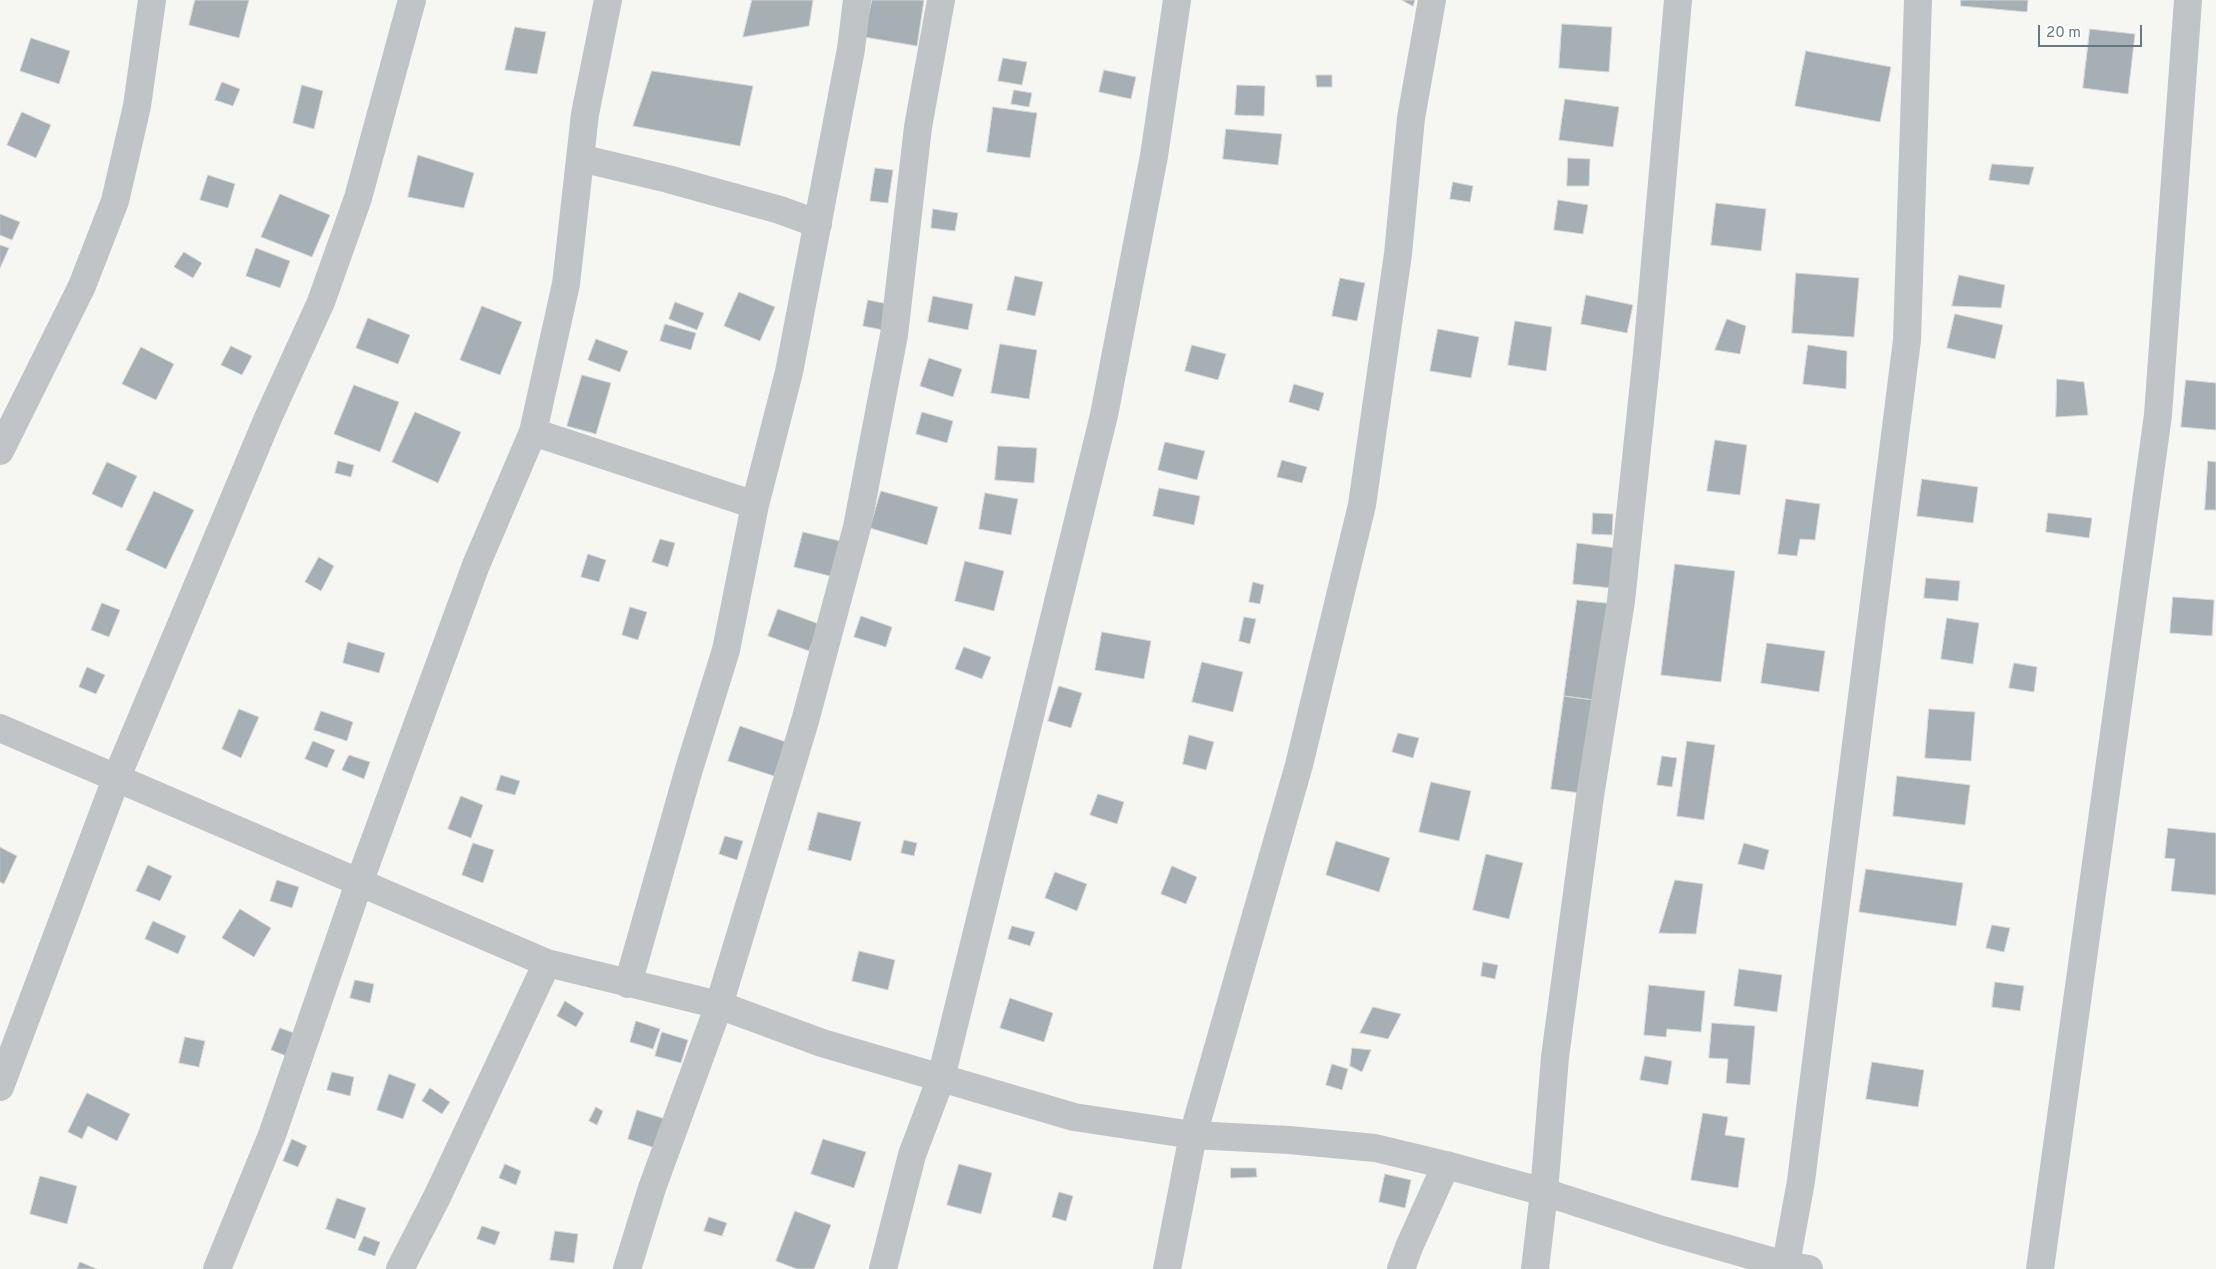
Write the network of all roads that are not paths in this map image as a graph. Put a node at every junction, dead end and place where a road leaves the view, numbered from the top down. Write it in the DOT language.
graph roads {
  1 [pos="152,0"];
  2 [pos="412,0"];
  3 [pos="608,0"];
  4 [pos="857,0"];
  5 [pos="941,0"];
  6 [pos="1177,0"];
  7 [pos="1432,0"];
  8 [pos="1678,0"];
  9 [pos="1918,0"];
  10 [pos="2188,0"];
  11 [pos="580,158"];
  12 [pos="818,224"];
  13 [pos="533,432"];
  14 [pos="0,451"];
  15 [pos="755,505"];
  16 [pos="0,728"];
  17 [pos="116,779"];
  18 [pos="358,883"];
  19 [pos="547,963"];
  20 [pos="628,984"];
  21 [pos="719,1005"];
  22 [pos="941,1078"];
  23 [pos="0,1087"];
  24 [pos="1192,1135"];
  25 [pos="1446,1164"];
  26 [pos="1544,1192"];
  27 [pos="1793,1268"];
  28 [pos="217,1269"];
  29 [pos="400,1269"];
  30 [pos="627,1269"];
  31 [pos="883,1269"];
  32 [pos="1167,1269"];
  33 [pos="1402,1269"];
  34 [pos="1534,1269"];
  35 [pos="2040,1269"];
  1 -- 14 [label="street"];
  2 -- 17 [label="street"];
  3 -- 11 [label="street"];
  4 -- 12 [label="street"];
  5 -- 21 [label="street"];
  6 -- 22 [label="street"];
  7 -- 24 [label="street"];
  8 -- 26 [label="street"];
  9 -- 27 [label="street"];
  10 -- 35 [label="street"];
  11 -- 12 [label="street"];
  11 -- 13 [label="street"];
  12 -- 15 [label="street"];
  13 -- 15 [label="street"];
  13 -- 18 [label="street"];
  15 -- 20 [label="street"];
  16 -- 17 [label="street"];
  17 -- 18 [label="street"];
  17 -- 23 [label="street"];
  18 -- 19 [label="street"];
  18 -- 28 [label="street"];
  19 -- 20 [label="street"];
  19 -- 29 [label="street"];
  20 -- 21 [label="street"];
  21 -- 22 [label="street"];
  21 -- 30 [label="street"];
  22 -- 24 [label="street"];
  22 -- 31 [label="street"];
  24 -- 25 [label="street"];
  24 -- 32 [label="street"];
  25 -- 26 [label="street"];
  25 -- 33 [label="street"];
  26 -- 27 [label="street"];
  26 -- 34 [label="street"];
}
